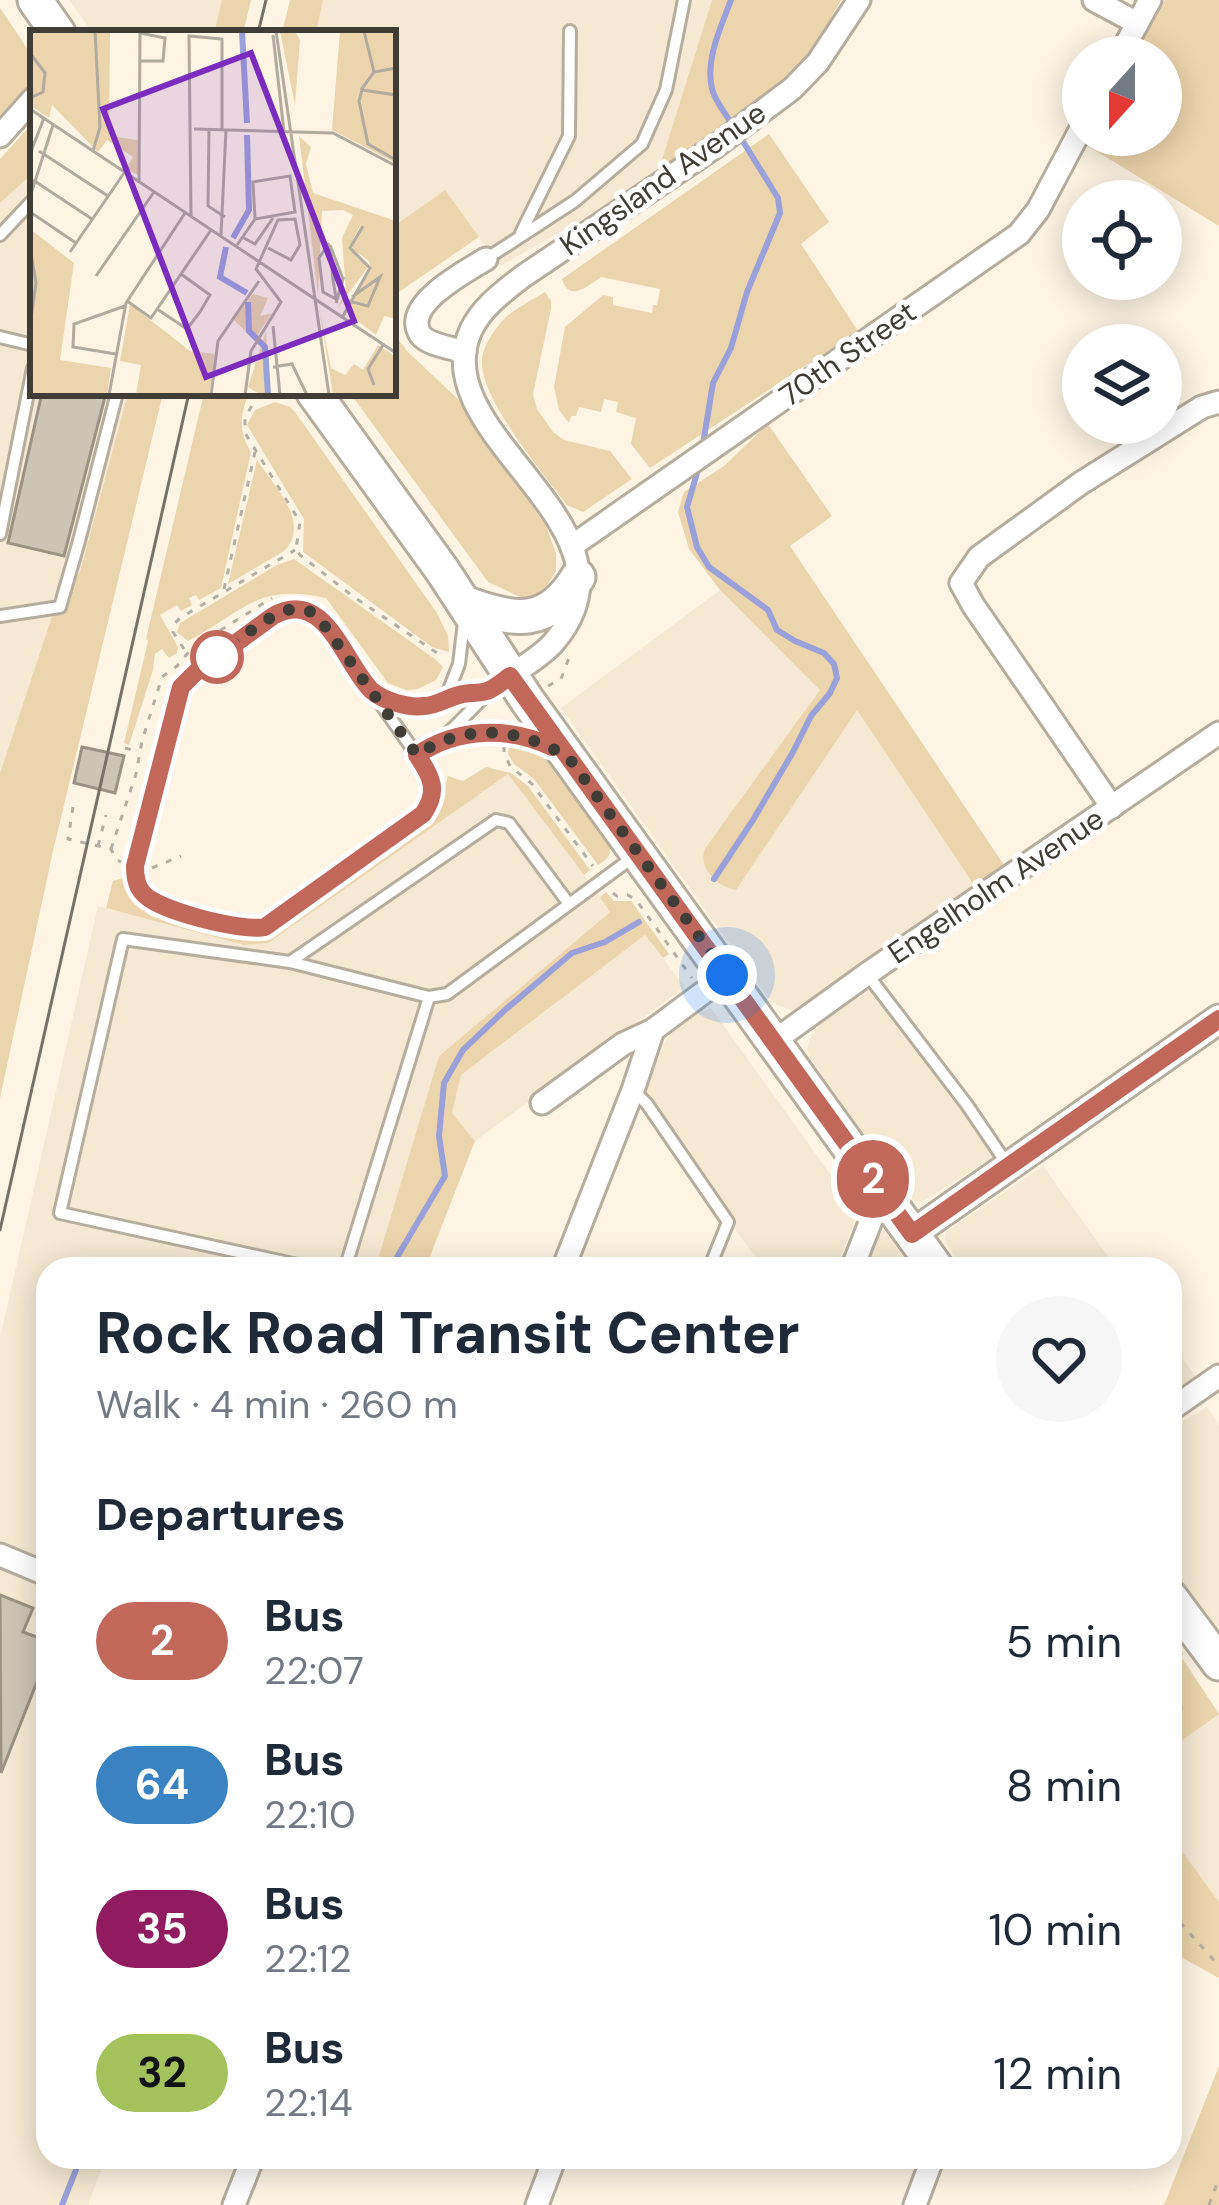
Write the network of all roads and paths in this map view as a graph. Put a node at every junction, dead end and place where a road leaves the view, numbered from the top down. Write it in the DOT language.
graph roads {
  1 [pos="35,0"];
  2 [pos="684,0"];
  3 [pos="859,0"];
  4 [pos="1094,0"];
  5 [pos="1150,0"];
  6 [pos="1137,23"];
  7 [pos="56,30"];
  8 [pos="570,31"];
  9 [pos="1130,36"];
  10 [pos="30,102"];
  11 [pos="0,136"];
  12 [pos="1066,156"];
  13 [pos="30,203"];
  14 [pos="0,236"];
  15 [pos="520,236"];
  16 [pos="486,259"];
  17 [pos="0,337"];
  18 [pos="30,344"];
  19 [pos="465,352"];
  20 [pos="30,383"];
  21 [pos="116,396"];
  22 [pos="258,396"];
  23 [pos="316,396"];
  24 [pos="1219,402"];
  25 [pos="255,448"];
  26 [pos="0,534"];
  27 [pos="296,549"];
  28 [pos="575,561"];
  29 [pos="224,591"];
  30 [pos="277,597"];
  31 [pos="464,603"];
  32 [pos="0,616"];
  33 [pos="186,652"];
  34 [pos="449,660"];
  35 [pos="499,683"];
  36 [pos="373,692"];
  37 [pos="445,700"];
  38 [pos="1219,733"];
  39 [pos="504,741"];
  40 [pos="433,745"];
  41 [pos="125,748"];
  42 [pos="140,752"];
  43 [pos="417,755"];
  44 [pos="569,758"];
  45 [pos="73,807"];
  46 [pos="1112,807"];
  47 [pos="106,815"];
  48 [pos="98,846"];
  49 [pos="111,849"];
  50 [pos="638,853"];
  51 [pos="181,856"];
  52 [pos="123,863"];
  53 [pos="594,867"];
  54 [pos="151,869"];
  55 [pos="610,890"];
  56 [pos="569,904"];
  57 [pos="290,962"];
  58 [pos="867,974"];
  59 [pos="710,978"];
  60 [pos="428,997"];
  61 [pos="1219,1018"];
  62 [pos="652,1030"];
  63 [pos="774,1041"];
  64 [pos="633,1090"];
  65 [pos="542,1103"];
  66 [pos="1009,1166"];
  67 [pos="882,1192"];
  68 [pos="912,1234"];
  69 [pos="261,1257"];
  70 [pos="349,1257"];
  71 [pos="568,1257"];
  72 [pos="714,1257"];
  73 [pos="857,1257"];
  74 [pos="928,1257"];
  75 [pos="1219,1376"];
  76 [pos="1182,1402"];
  77 [pos="0,1556"];
  78 [pos="36,1570"];
  79 [pos="1182,1614"];
  80 [pos="1219,1663"];
  81 [pos="1182,1924"];
  82 [pos="1219,1966"];
  83 [pos="248,2169"];
  84 [pos="551,2169"];
  85 [pos="928,2169"];
  86 [pos="1219,2178"];
  87 [pos="234,2205"];
  88 [pos="537,2205"];
  89 [pos="915,2205"];
  90 [pos="1210,2205"];
  1 -- 7 [label="main road"];
  2 -- 15 [label="lane"];
  3 -- 19 [label="street, Kingsland Avenue"];
  4 -- 6 [label="street"];
  5 -- 6 [label="street"];
  6 -- 9 [label="street"];
  8 -- 15 [label="lane"];
  10 -- 11 [label="street"];
  12 -- 28 [label="street, 70th Street"];
  13 -- 14 [label="lane"];
  15 -- 16 [label="lane"];
  16 -- 19 [label="street"];
  17 -- 18 [label="lane"];
  19 -- 28 [label="street"];
  20 -- 26 [label="lane"];
  21 -- 32 [label="lane"];
  22 -- 25 [label="path"];
  23 -- 31 [label="main road"];
  24 -- 46 [label="street"];
  25 -- 27 [label="path"];
  25 -- 29 [label="path"];
  27 -- 29 [label="path"];
  27 -- 34 [label="path"];
  28 -- 31 [label="main road"];
  28 -- 35 [label="street"];
  29 -- 33 [label="path"];
  30 -- 33 [label="path"];
  31 -- 35 [label="main road"];
  31 -- 37 [label="lane"];
  33 -- 42 [label="path"];
  35 -- 37 [label="lane"];
  35 -- 40 [label="lane"];
  35 -- 44 [label="main road"];
  36 -- 37 [label="lane"];
  36 -- 43 [label="lane"];
  36 -- 43 [label="lane"];
  38 -- 46 [label="street, Engelholm Avenue"];
  39 -- 53 [label="path"];
  40 -- 43 [label="lane"];
  40 -- 44 [label="lane"];
  41 -- 42 [label="path"];
  42 -- 49 [label="path"];
  44 -- 50 [label="main road"];
  45 -- 48 [label="path"];
  46 -- 58 [label="street, Engelholm Avenue"];
  47 -- 48 [label="path"];
  48 -- 49 [label="path"];
  49 -- 52 [label="path"];
  50 -- 56 [label="lane"];
  50 -- 59 [label="main road"];
  51 -- 54 [label="path"];
  55 -- 59 [label="path"];
  56 -- 57 [label="lane"];
  56 -- 60 [label="lane"];
  57 -- 60 [label="lane"];
  57 -- 69 [label="lane"];
  58 -- 63 [label="street, Engelholm Avenue"];
  58 -- 66 [label="lane"];
  59 -- 62 [label="street"];
  59 -- 63 [label="main road"];
  60 -- 70 [label="lane"];
  61 -- 66 [label="street"];
  62 -- 64 [label="street"];
  62 -- 65 [label="street"];
  63 -- 67 [label="main road"];
  64 -- 71 [label="street"];
  64 -- 72 [label="lane"];
  66 -- 68 [label="street"];
  67 -- 68 [label="main road"];
  67 -- 73 [label="street"];
  68 -- 74 [label="main road"];
  75 -- 76 [label="street"];
  77 -- 78 [label="street"];
  79 -- 80 [label="main road"];
  81 -- 82 [label="path"];
  83 -- 87 [label="street"];
  84 -- 88 [label="street"];
  85 -- 89 [label="street"];
  86 -- 90 [label="path"];
}
